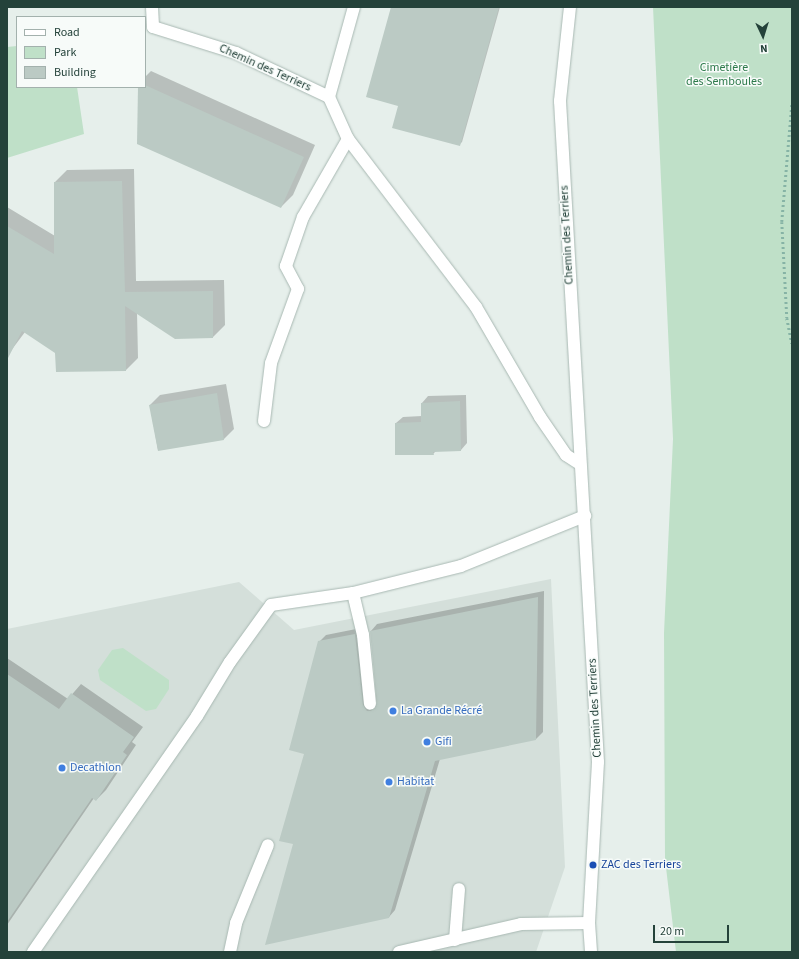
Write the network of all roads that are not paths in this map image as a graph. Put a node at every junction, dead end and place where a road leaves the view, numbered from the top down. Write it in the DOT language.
graph roads {
  1 [pos="152,7"];
  2 [pos="354,7"];
  3 [pos="570,7"];
  4 [pos="329,97"];
  5 [pos="348,139"];
  6 [pos="264,421"];
  7 [pos="580,464"];
  8 [pos="585,516"];
  9 [pos="353,593"];
  10 [pos="370,704"];
  11 [pos="268,845"];
  12 [pos="459,889"];
  13 [pos="589,923"];
  14 [pos="454,940"];
  15 [pos="33,952"];
  16 [pos="230,952"];
  17 [pos="399,952"];
  18 [pos="591,952"];
  1 -- 4 [label="street, Chemin des Terriers"];
  2 -- 4 [label="street"];
  3 -- 7 [label="street, Chemin des Terriers"];
  4 -- 5 [label="street"];
  5 -- 6 [label="street"];
  5 -- 7 [label="street"];
  7 -- 8 [label="street, Chemin des Terriers"];
  8 -- 9 [label="street"];
  8 -- 13 [label="street, Chemin des Terriers"];
  9 -- 10 [label="street"];
  9 -- 15 [label="street"];
  11 -- 16 [label="street"];
  12 -- 14 [label="street"];
  13 -- 14 [label="street"];
  13 -- 18 [label="street, Chemin des Terriers"];
  14 -- 17 [label="street"];
}
